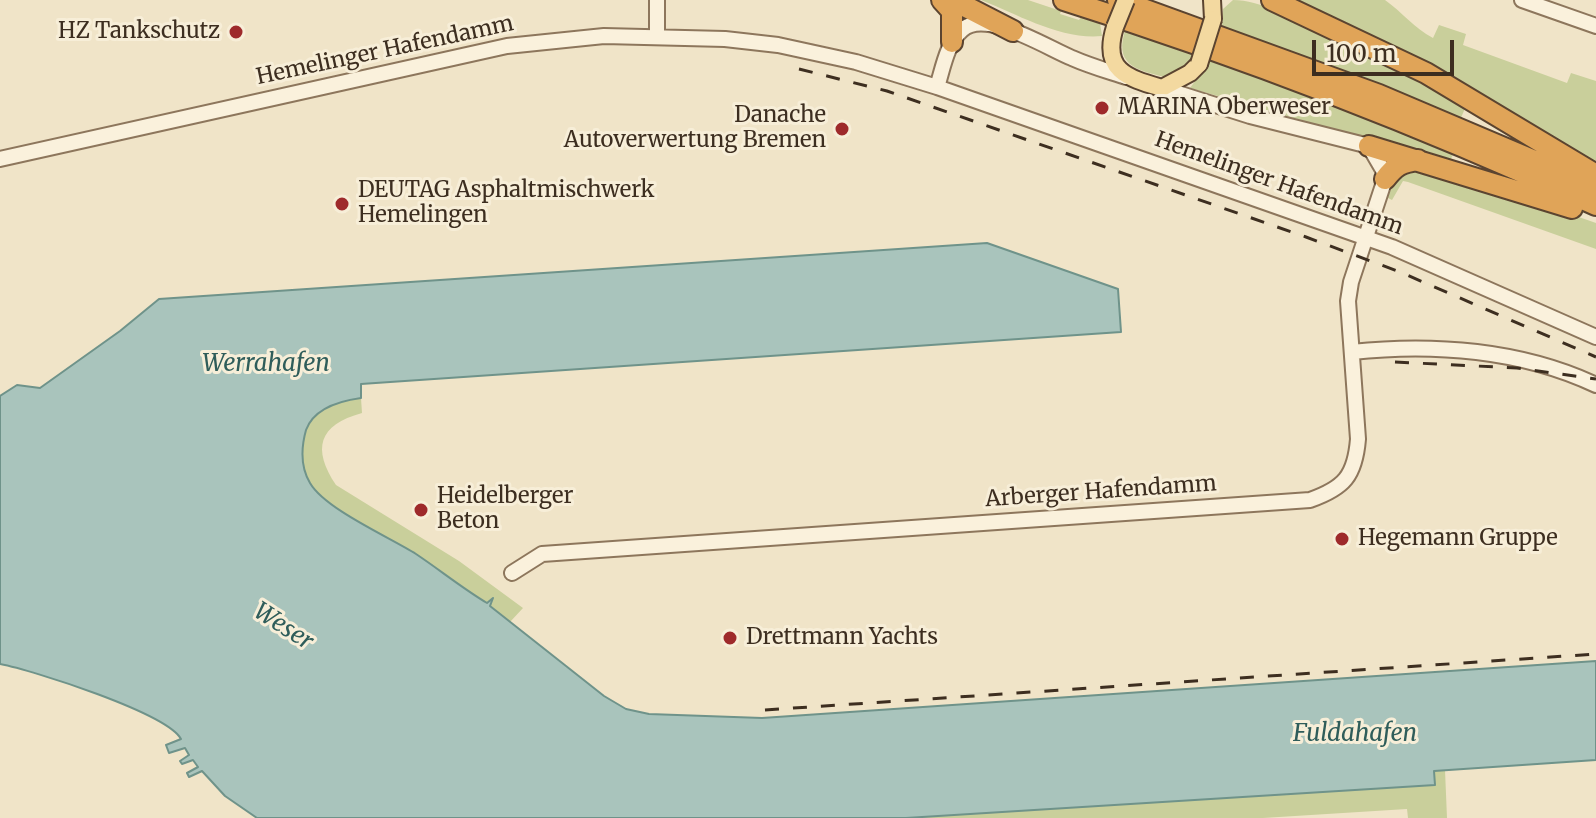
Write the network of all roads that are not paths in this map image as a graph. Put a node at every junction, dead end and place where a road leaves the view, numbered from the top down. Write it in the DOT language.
graph roads {
  1 [pos="657,0"];
  2 [pos="942,0"];
  3 [pos="953,0"];
  4 [pos="1064,0"];
  5 [pos="1118,0"];
  6 [pos="1126,0"];
  7 [pos="1212,0"];
  8 [pos="1272,0"];
  9 [pos="1522,0"];
  10 [pos="1596,26"];
  11 [pos="1013,31"];
  12 [pos="657,35"];
  13 [pos="952,42"];
  14 [pos="1126,77"];
  15 [pos="937,87"];
  16 [pos="1162,88"];
  17 [pos="1369,146"];
  18 [pos="0,159"];
  19 [pos="1421,160"];
  20 [pos="1596,175"];
  21 [pos="1385,179"];
  22 [pos="1596,187"];
  23 [pos="1596,205"];
  24 [pos="1596,216"];
  25 [pos="1367,237"];
  26 [pos="1596,337"];
  27 [pos="1352,352"];
  28 [pos="1596,385"];
  29 [pos="512,573"];
  1 -- 12 [label="street"];
  2 -- 13 [label="highway"];
  3 -- 11 [label="highway"];
  4 -- 23 [label="highway"];
  5 -- 22 [label="highway"];
  6 -- 14 [label="main road, bridge"];
  7 -- 16 [label="main road, bridge"];
  8 -- 20 [label="highway"];
  9 -- 10 [label="street"];
  11 -- 13 [label="street"];
  11 -- 14 [label="street"];
  12 -- 15 [label="street, Hemelinger Hafendamm"];
  12 -- 18 [label="street, Hemelinger Hafendamm"];
  13 -- 15 [label="street"];
  14 -- 16 [label="main road"];
  15 -- 25 [label="street, Hemelinger Hafendamm"];
  16 -- 17 [label="street"];
  17 -- 19 [label="highway"];
  17 -- 21 [label="street"];
  19 -- 21 [label="highway"];
  19 -- 24 [label="highway"];
  21 -- 25 [label="street, Arberger Hafendamm"];
  25 -- 26 [label="street, Hemelinger Hafendamm"];
  25 -- 27 [label="street, Arberger Hafendamm"];
  27 -- 28 [label="street"];
  27 -- 29 [label="street, Arberger Hafendamm"];
}
